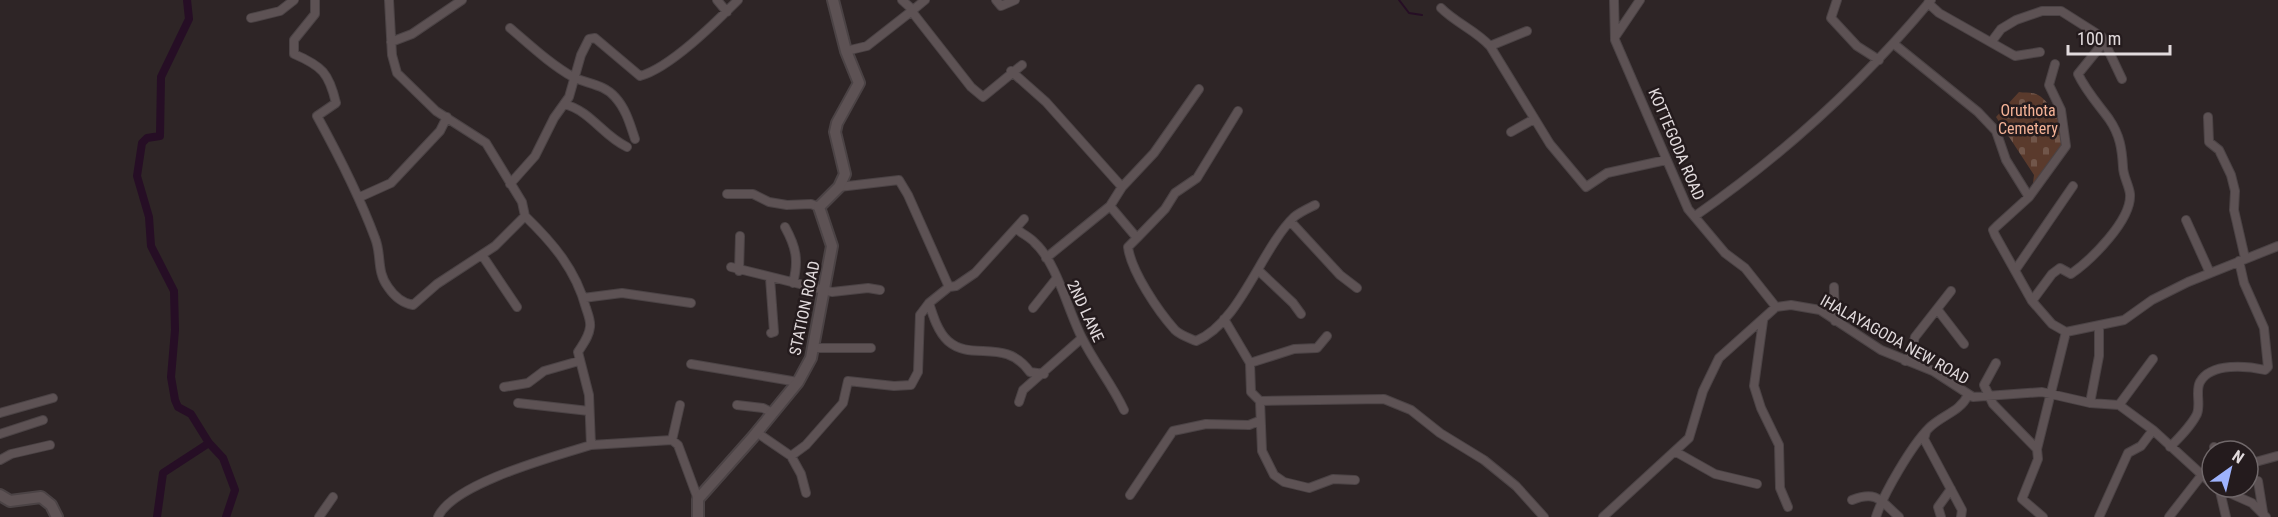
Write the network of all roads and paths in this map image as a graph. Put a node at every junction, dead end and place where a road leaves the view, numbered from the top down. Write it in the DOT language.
graph roads {
  1 [pos="294,0"];
  2 [pos="315,0"];
  3 [pos="389,0"];
  4 [pos="462,0"];
  5 [pos="717,0"];
  6 [pos="738,0"];
  7 [pos="833,0"];
  8 [pos="902,0"];
  9 [pos="925,0"];
  10 [pos="996,0"];
  11 [pos="1015,0"];
  12 [pos="1614,0"];
  13 [pos="1640,0"];
  14 [pos="1837,0"];
  15 [pos="1929,2"];
  16 [pos="1441,8"];
  17 [pos="913,10"];
  18 [pos="726,12"];
  19 [pos="251,18"];
  20 [pos="510,28"];
  21 [pos="1527,31"];
  22 [pos="1615,37"];
  23 [pos="1992,41"];
  24 [pos="391,42"];
  25 [pos="2104,42"];
  26 [pos="1894,44"];
  27 [pos="1490,46"];
  28 [pos="846,51"];
  29 [pos="2040,52"];
  30 [pos="1879,60"];
  31 [pos="2055,64"];
  32 [pos="1022,65"];
  33 [pos="1011,71"];
  34 [pos="574,77"];
  35 [pos="2122,79"];
  36 [pos="1199,89"];
  37 [pos="564,104"];
  38 [pos="1238,111"];
  39 [pos="447,117"];
  40 [pos="2208,117"];
  41 [pos="1534,119"];
  42 [pos="1511,132"];
  43 [pos="634,139"];
  44 [pos="627,147"];
  45 [pos="1666,160"];
  46 [pos="510,184"];
  47 [pos="2073,186"];
  48 [pos="839,187"];
  49 [pos="1122,187"];
  50 [pos="359,194"];
  51 [pos="727,194"];
  52 [pos="2030,197"];
  53 [pos="1315,205"];
  54 [pos="1110,206"];
  55 [pos="819,207"];
  56 [pos="525,216"];
  57 [pos="1695,216"];
  58 [pos="1024,219"];
  59 [pos="2186,220"];
  60 [pos="1291,222"];
  61 [pos="785,227"];
  62 [pos="1017,229"];
  63 [pos="740,236"];
  64 [pos="1137,238"];
  65 [pos="2278,246"];
  66 [pos="482,255"];
  67 [pos="1046,258"];
  68 [pos="2242,260"];
  69 [pos="2016,268"];
  70 [pos="1258,270"];
  71 [pos="2210,273"];
  72 [pos="770,278"];
  73 [pos="1056,279"];
  74 [pos="793,283"];
  75 [pos="949,286"];
  76 [pos="1834,287"];
  77 [pos="1357,288"];
  78 [pos="880,290"];
  79 [pos="823,291"];
  80 [pos="1951,291"];
  81 [pos="583,298"];
  82 [pos="2032,301"];
  83 [pos="691,303"];
  84 [pos="929,303"];
  85 [pos="517,307"];
  86 [pos="1776,307"];
  87 [pos="1033,308"];
  88 [pos="1937,309"];
  89 [pos="1301,314"];
  90 [pos="1224,319"];
  91 [pos="1762,321"];
  92 [pos="1835,321"];
  93 [pos="2099,326"];
  94 [pos="2066,332"];
  95 [pos="771,333"];
  96 [pos="1327,336"];
  97 [pos="1082,338"];
  98 [pos="1964,344"];
  99 [pos="813,348"];
  100 [pos="871,348"];
  101 [pos="2152,359"];
  102 [pos="579,361"];
  103 [pos="1905,361"];
  104 [pos="1250,363"];
  105 [pos="1996,363"];
  106 [pos="691,364"];
  107 [pos="1044,374"];
  108 [pos="798,382"];
  109 [pos="504,387"];
  110 [pos="2052,393"];
  111 [pos="1968,395"];
  112 [pos="1988,397"];
  113 [pos="53,398"];
  114 [pos="1260,400"];
  115 [pos="1018,402"];
  116 [pos="2090,403"];
  117 [pos="518,404"];
  118 [pos="680,405"];
  119 [pos="737,405"];
  120 [pos="2119,405"];
  121 [pos="1124,410"];
  122 [pos="589,411"];
  123 [pos="0,413"];
  124 [pos="773,413"];
  125 [pos="43,420"];
  126 [pos="1259,421"];
  127 [pos="2153,430"];
  128 [pos="1926,431"];
  129 [pos="756,432"];
  130 [pos="0,434"];
  131 [pos="672,440"];
  132 [pos="50,445"];
  133 [pos="591,445"];
  134 [pos="2170,447"];
  135 [pos="2037,449"];
  136 [pos="1676,452"];
  137 [pos="791,456"];
  138 [pos="2277,456"];
  139 [pos="0,460"];
  140 [pos="2260,461"];
  141 [pos="2200,475"];
  142 [pos="2200,477"];
  143 [pos="1355,480"];
  144 [pos="1757,484"];
  145 [pos="1951,489"];
  146 [pos="2260,492"];
  147 [pos="806,493"];
  148 [pos="1130,495"];
  149 [pos="1,497"];
  150 [pos="333,497"];
  151 [pos="698,499"];
  152 [pos="2220,499"];
  153 [pos="2245,499"];
  154 [pos="1852,500"];
  155 [pos="1881,500"];
  156 [pos="1788,507"];
  157 [pos="2264,515"];
  158 [pos="57,517"];
  159 [pos="319,517"];
  160 [pos="438,517"];
  161 [pos="698,517"];
  162 [pos="1544,517"];
  163 [pos="1603,517"];
  164 [pos="1876,517"];
  165 [pos="1899,517"];
  166 [pos="1941,517"];
  167 [pos="1961,517"];
  168 [pos="2043,517"];
  169 [pos="2099,517"];
  170 [pos="2169,517"];
  171 [pos="2226,517"];
  1 -- 19 [label="street"];
  2 -- 50 [label="street"];
  3 -- 24 [label="street"];
  4 -- 24 [label="street"];
  5 -- 18 [label="street"];
  6 -- 18 [label="street"];
  7 -- 28 [label="street"];
  8 -- 17 [label="street"];
  9 -- 17 [label="street"];
  10 -- 11 [label="street"];
  12 -- 22 [label="street, KOTTEGODA ROAD"];
  13 -- 22 [label="street"];
  14 -- 30 [label="street"];
  15 -- 23 [label="street"];
  15 -- 26 [label="street"];
  16 -- 27 [label="street"];
  17 -- 28 [label="street"];
  17 -- 33 [label="street"];
  18 -- 34 [label="street"];
  20 -- 34 [label="street"];
  21 -- 27 [label="street"];
  22 -- 45 [label="street, KOTTEGODA ROAD"];
  23 -- 25 [label="street"];
  23 -- 29 [label="street"];
  24 -- 39 [label="street"];
  25 -- 35 [label="street"];
  25 -- 82 [label="street"];
  26 -- 30 [label="street"];
  26 -- 52 [label="street"];
  27 -- 41 [label="street"];
  28 -- 48 [label="street"];
  30 -- 57 [label="street"];
  31 -- 52 [label="street"];
  32 -- 33 [label="street"];
  33 -- 49 [label="street"];
  34 -- 37 [label="street"];
  34 -- 43 [label="street"];
  36 -- 49 [label="street"];
  37 -- 44 [label="street"];
  37 -- 46 [label="street"];
  38 -- 64 [label="street"];
  39 -- 46 [label="street"];
  39 -- 50 [label="street"];
  40 -- 68 [label="street"];
  41 -- 42 [label="street"];
  41 -- 45 [label="street"];
  45 -- 57 [label="street, KOTTEGODA ROAD"];
  46 -- 56 [label="street"];
  47 -- 69 [label="street"];
  48 -- 55 [label="street"];
  48 -- 75 [label="street"];
  49 -- 54 [label="street"];
  50 -- 66 [label="street"];
  51 -- 55 [label="street"];
  52 -- 69 [label="street"];
  53 -- 60 [label="street"];
  54 -- 64 [label="street"];
  54 -- 67 [label="street"];
  55 -- 79 [label="street, STATION ROAD"];
  56 -- 66 [label="street"];
  56 -- 81 [label="street"];
  57 -- 86 [label="street, KOTTEGODA ROAD"];
  58 -- 62 [label="street"];
  59 -- 71 [label="street"];
  60 -- 70 [label="street"];
  60 -- 77 [label="street"];
  61 -- 74 [label="street"];
  62 -- 67 [label="street, 2ND LANE"];
  62 -- 75 [label="street"];
  63 -- 72 [label="street"];
  64 -- 90 [label="street"];
  65 -- 68 [label="street"];
  66 -- 85 [label="street"];
  67 -- 73 [label="street, 2ND LANE"];
  68 -- 71 [label="street"];
  68 -- 134 [label="street"];
  69 -- 82 [label="street"];
  70 -- 89 [label="street"];
  70 -- 90 [label="street"];
  71 -- 93 [label="street"];
  72 -- 74 [label="street"];
  72 -- 95 [label="street"];
  73 -- 87 [label="street"];
  73 -- 97 [label="street, 2ND LANE"];
  74 -- 79 [label="street"];
  75 -- 84 [label="street"];
  76 -- 92 [label="street"];
  78 -- 79 [label="street"];
  79 -- 99 [label="street, STATION ROAD"];
  80 -- 88 [label="street"];
  81 -- 83 [label="street"];
  81 -- 102 [label="street"];
  82 -- 94 [label="street"];
  84 -- 107 [label="street"];
  84 -- 137 [label="street"];
  86 -- 91 [label="street"];
  86 -- 92 [label="street, IHALAYAGODA NEW ROAD"];
  88 -- 98 [label="street"];
  88 -- 103 [label="street"];
  90 -- 104 [label="street"];
  91 -- 136 [label="street"];
  91 -- 156 [label="street"];
  92 -- 103 [label="street, IHALAYAGODA NEW ROAD"];
  93 -- 94 [label="street"];
  93 -- 116 [label="street"];
  94 -- 110 [label="street"];
  96 -- 104 [label="street"];
  97 -- 107 [label="street"];
  97 -- 121 [label="street, 2ND LANE"];
  99 -- 100 [label="street"];
  99 -- 108 [label="street, STATION ROAD"];
  101 -- 120 [label="street"];
  102 -- 109 [label="street"];
  102 -- 122 [label="street"];
  103 -- 111 [label="street, IHALAYAGODA NEW ROAD"];
  104 -- 114 [label="street"];
  105 -- 112 [label="street"];
  106 -- 108 [label="street"];
  107 -- 115 [label="street"];
  108 -- 124 [label="street, STATION ROAD"];
  110 -- 112 [label="street, IHALAYAGODA NEW ROAD"];
  110 -- 116 [label="street, IHALAYAGODA NEW ROAD"];
  110 -- 135 [label="street"];
  111 -- 112 [label="street, IHALAYAGODA NEW ROAD"];
  111 -- 128 [label="street"];
  112 -- 135 [label="street"];
  113 -- 123 [label="street"];
  114 -- 126 [label="street"];
  114 -- 162 [label="street"];
  116 -- 120 [label="street, IHALAYAGODA NEW ROAD"];
  117 -- 122 [label="street"];
  118 -- 131 [label="street"];
  119 -- 124 [label="street"];
  120 -- 127 [label="street"];
  122 -- 133 [label="street"];
  124 -- 129 [label="street, STATION ROAD"];
  125 -- 130 [label="street"];
  126 -- 143 [label="street"];
  126 -- 148 [label="street"];
  127 -- 134 [label="street"];
  127 -- 169 [label="street"];
  128 -- 145 [label="street"];
  128 -- 155 [label="street"];
  129 -- 137 [label="street"];
  129 -- 151 [label="street, STATION ROAD"];
  131 -- 133 [label="street"];
  131 -- 151 [label="street"];
  132 -- 139 [label="street"];
  133 -- 160 [label="street"];
  134 -- 141 [label="street"];
  135 -- 168 [label="street"];
  136 -- 144 [label="street"];
  136 -- 163 [label="street"];
  137 -- 147 [label="street"];
  138 -- 140 [label="street"];
  142 -- 170 [label="street"];
  145 -- 166 [label="street"];
  145 -- 167 [label="street"];
  146 -- 157 [label="street"];
  149 -- 158 [label="street"];
  150 -- 159 [label="street"];
  151 -- 161 [label="street"];
  152 -- 171 [label="street"];
  153 -- 157 [label="street"];
  154 -- 155 [label="street"];
  155 -- 164 [label="street"];
  155 -- 165 [label="street"];
}
